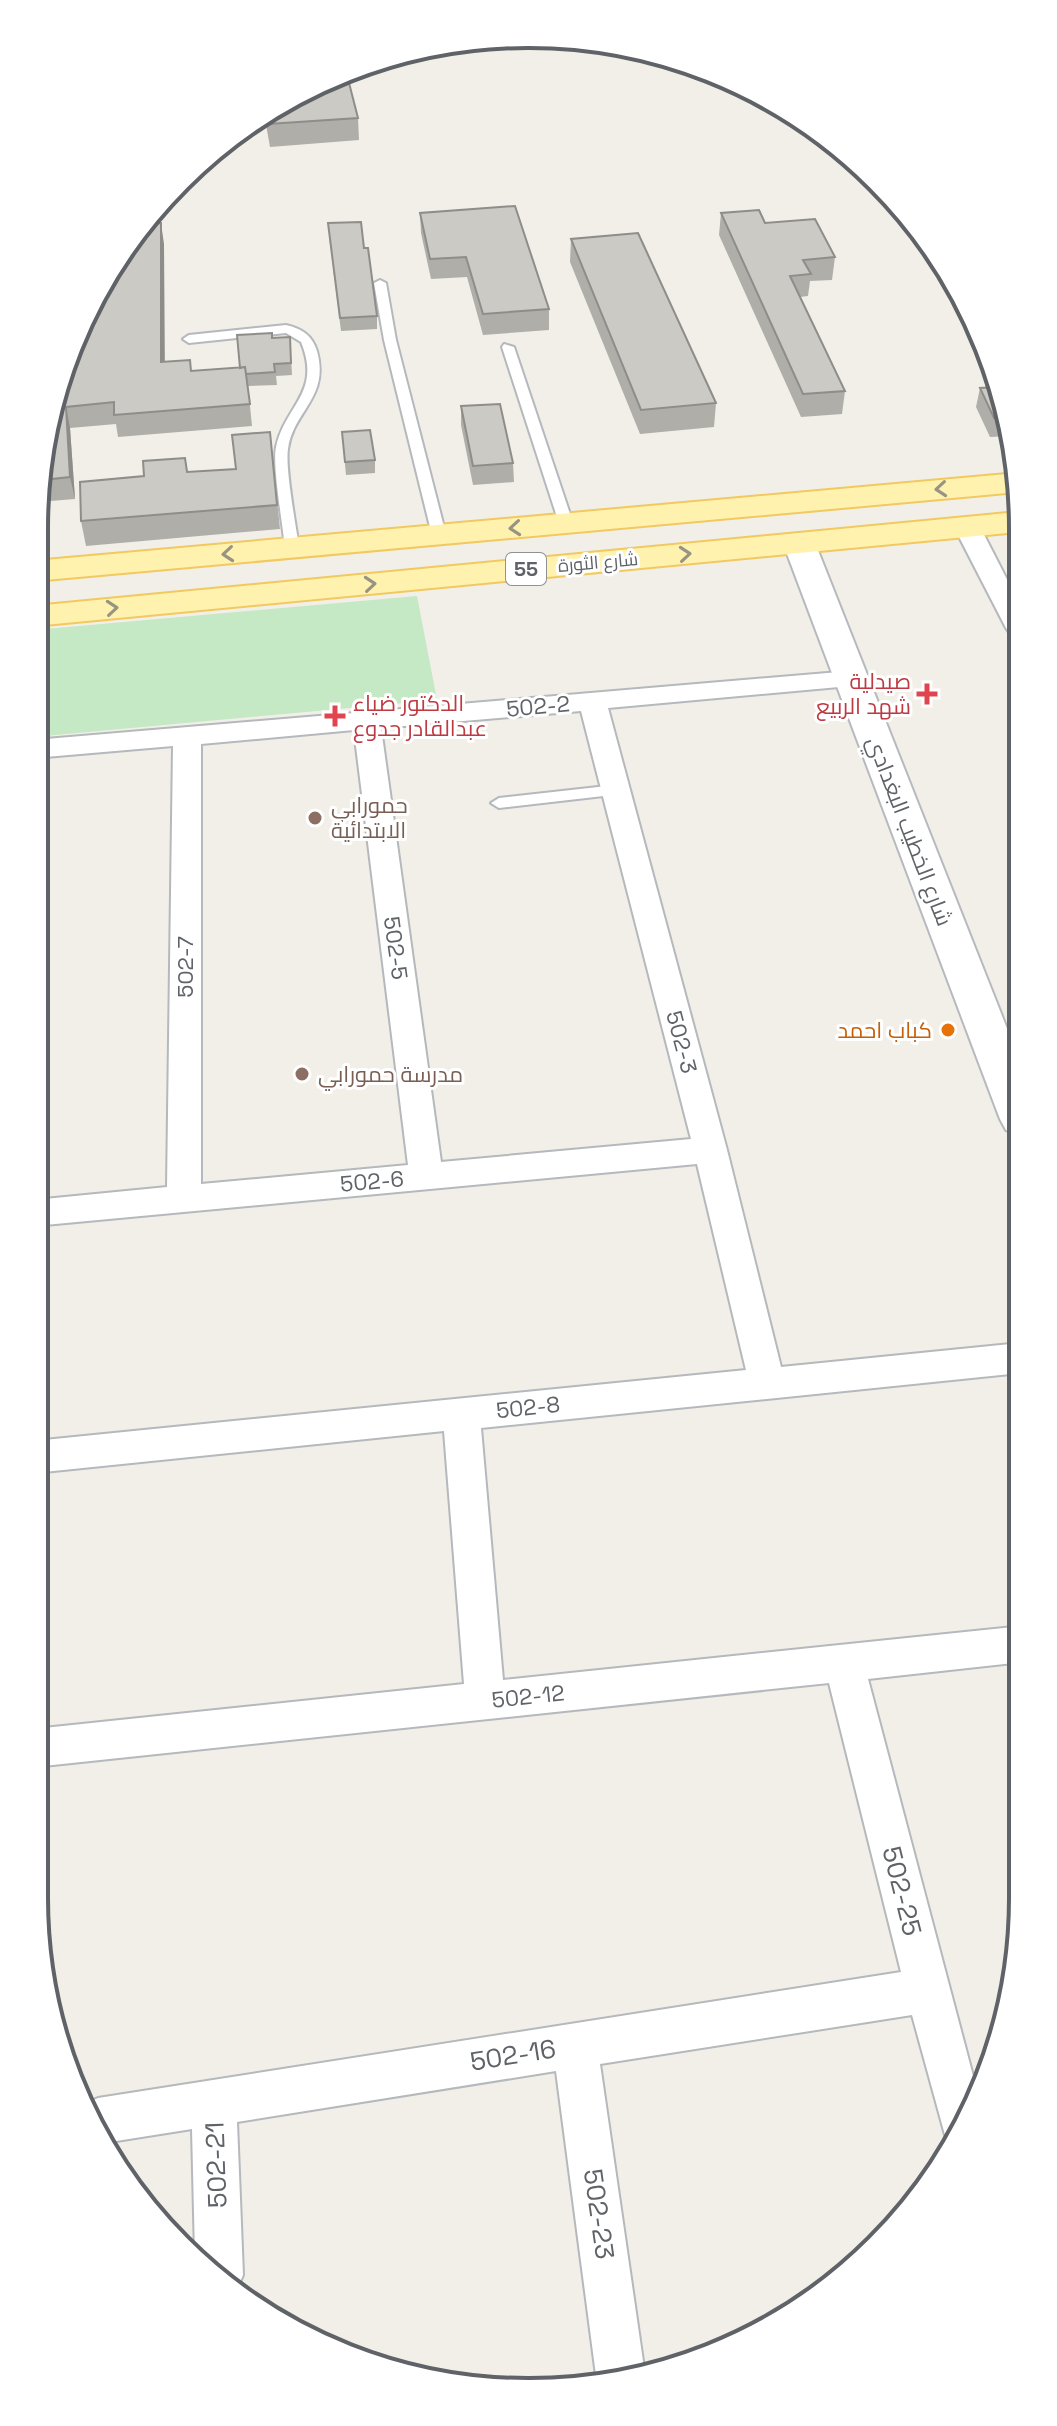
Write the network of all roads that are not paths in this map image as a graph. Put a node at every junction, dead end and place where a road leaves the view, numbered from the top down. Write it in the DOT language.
graph roads {
  1 [pos="380,283"];
  2 [pos="189,339"];
  3 [pos="508,347"];
  4 [pos="1007,483"];
  5 [pos="566,523"];
  6 [pos="1009,523"];
  7 [pos="967,527"];
  8 [pos="439,535"];
  9 [pos="799,543"];
  10 [pos="292,548"];
  11 [pos="48,570"];
  12 [pos="1009,609"];
  13 [pos="48,615"];
  14 [pos="851,679"];
  15 [pos="592,701"];
  16 [pos="366,720"];
  17 [pos="187,736"];
  18 [pos="48,748"];
  19 [pos="616,790"];
  20 [pos="499,803"];
  21 [pos="1009,1088"];
  22 [pos="710,1150"];
  23 [pos="426,1176"];
  24 [pos="184,1199"];
  25 [pos="48,1212"];
  26 [pos="1009,1359"];
  27 [pos="767,1383"];
  28 [pos="461,1414"];
  29 [pos="48,1456"];
  30 [pos="1009,1645"];
  31 [pos="844,1663"];
  32 [pos="485,1701"];
  33 [pos="48,1747"];
  34 [pos="928,1990"];
  35 [pos="575,2045"];
  36 [pos="214,2103"];
  37 [pos="959,2110"];
  38 [pos="103,2120"];
  39 [pos="219,2265"];
  40 [pos="620,2369"];
  1 -- 8 [label="lane"];
  2 -- 10 [label="lane"];
  3 -- 5 [label="lane"];
  4 -- 5 [label="main road, شارع الثورة / 55, one-way"];
  5 -- 8 [label="main road, شارع الثورة / 55, one-way"];
  6 -- 7 [label="main road, شارع الثورة / 55"];
  7 -- 9 [label="main road, شارع الثورة / 55"];
  7 -- 12 [label="street"];
  8 -- 10 [label="main road, شارع الثورة / 55"];
  13 -- 9 [label="main road, شارع الثورة / 55, one-way"];
  9 -- 14 [label="street, شارع الخطيب البغدادي"];
  10 -- 11 [label="main road, شارع الثورة / 55, one-way"];
  14 -- 15 [label="street, 502-2"];
  14 -- 21 [label="street, شارع الخطيب البغدادي"];
  15 -- 16 [label="street, 502-2"];
  15 -- 19 [label="street, 502-3"];
  16 -- 17 [label="street, 502-2"];
  16 -- 23 [label="street, 502-5"];
  17 -- 18 [label="street, 502-2"];
  17 -- 24 [label="street, 502-7"];
  19 -- 20 [label="lane"];
  19 -- 22 [label="street, 502-3"];
  22 -- 23 [label="street, 502-6"];
  22 -- 27 [label="street, 502-3"];
  23 -- 24 [label="street, 502-6"];
  24 -- 25 [label="street, 502-6"];
  26 -- 27 [label="street, 502-8"];
  27 -- 28 [label="street, 502-8"];
  28 -- 29 [label="street, 502-8"];
  28 -- 32 [label="street"];
  30 -- 31 [label="street, 502-12"];
  31 -- 32 [label="street, 502-12"];
  31 -- 34 [label="street, 502-25"];
  32 -- 33 [label="street, 502-12"];
  34 -- 35 [label="street, 502-16"];
  34 -- 37 [label="street, 502-25"];
  35 -- 36 [label="street, 502-16"];
  35 -- 40 [label="street, 502-23"];
  36 -- 38 [label="street, 502-16"];
  36 -- 39 [label="street, 502-21"];
}
